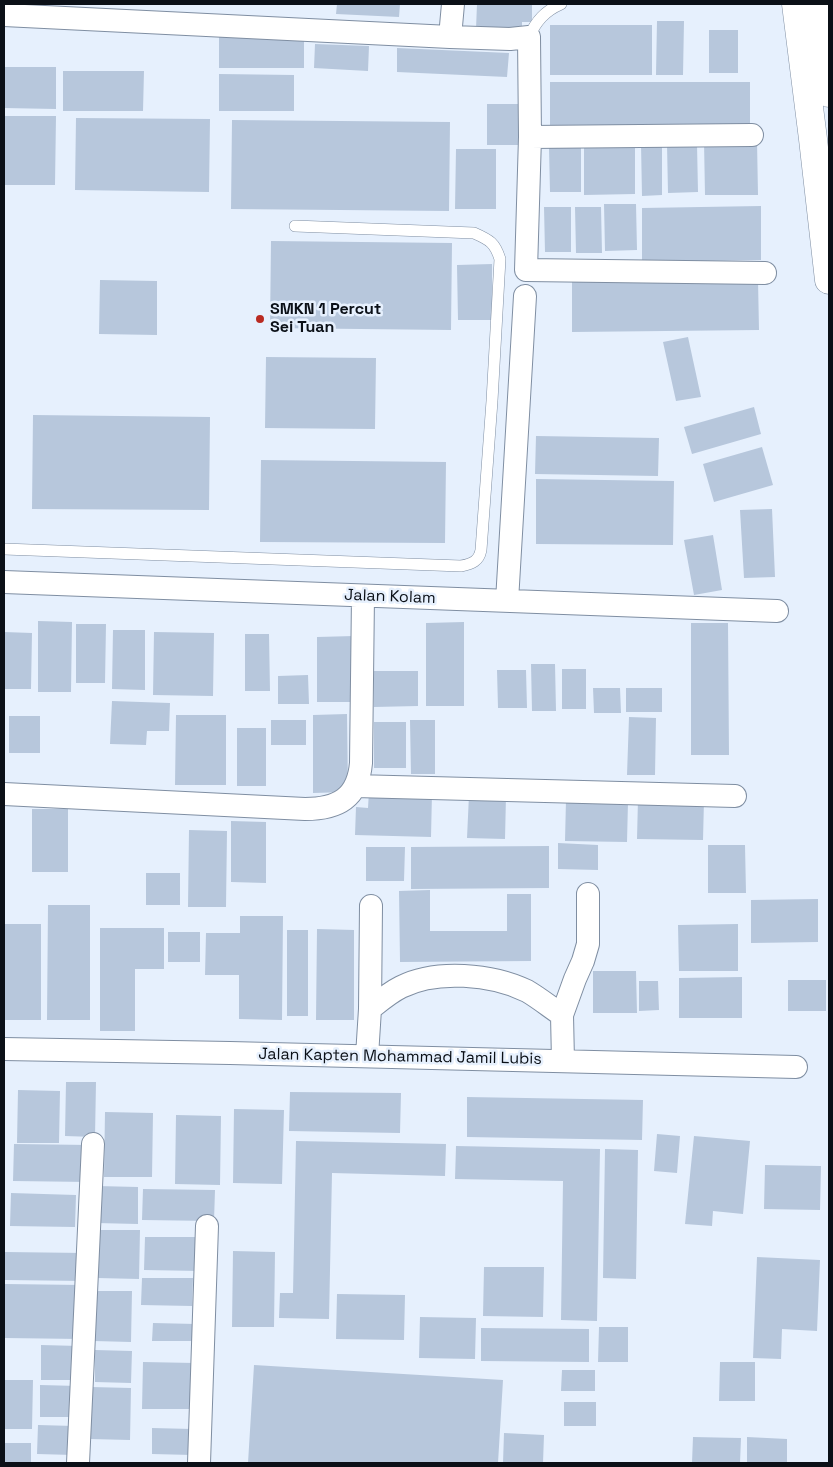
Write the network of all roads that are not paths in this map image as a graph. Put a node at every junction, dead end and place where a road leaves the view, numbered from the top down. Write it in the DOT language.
graph roads {
  1 [pos="453,4"];
  2 [pos="561,4"];
  3 [pos="796,4"];
  4 [pos="814,4"];
  5 [pos="4,15"];
  6 [pos="450,36"];
  7 [pos="529,37"];
  8 [pos="829,93"];
  9 [pos="752,135"];
  10 [pos="530,137"];
  11 [pos="295,226"];
  12 [pos="765,273"];
  13 [pos="829,280"];
  14 [pos="525,296"];
  15 [pos="4,549"];
  16 [pos="4,582"];
  17 [pos="363,596"];
  18 [pos="507,601"];
  19 [pos="777,611"];
  20 [pos="356,786"];
  21 [pos="4,794"];
  22 [pos="735,796"];
  23 [pos="588,894"];
  24 [pos="371,906"];
  25 [pos="370,1009"];
  26 [pos="562,1015"];
  27 [pos="4,1049"];
  28 [pos="367,1056"];
  29 [pos="563,1061"];
  30 [pos="796,1067"];
  31 [pos="93,1144"];
  32 [pos="207,1226"];
  33 [pos="78,1463"];
  34 [pos="199,1463"];
  1 -- 6 [label="street"];
  2 -- 7 [label="lane"];
  3 -- 13 [label="highway"];
  4 -- 8 [label="highway"];
  5 -- 6 [label="street"];
  6 -- 7 [label="street"];
  7 -- 10 [label="street"];
  9 -- 10 [label="street"];
  10 -- 12 [label="street"];
  11 -- 15 [label="lane"];
  14 -- 18 [label="street"];
  16 -- 17 [label="street, Jalan Kolam"];
  17 -- 18 [label="street, Jalan Kolam"];
  17 -- 20 [label="street"];
  18 -- 19 [label="street, Jalan Kolam"];
  20 -- 21 [label="street"];
  20 -- 22 [label="street"];
  23 -- 26 [label="street"];
  24 -- 25 [label="street"];
  25 -- 26 [label="street"];
  25 -- 28 [label="street"];
  26 -- 29 [label="street"];
  27 -- 28 [label="street, Jalan Kapten Mohammad Jamil Lubis"];
  28 -- 29 [label="street, Jalan Kapten Mohammad Jamil Lubis"];
  29 -- 30 [label="street, Jalan Kapten Mohammad Jamil Lubis"];
  31 -- 33 [label="street"];
  32 -- 34 [label="street"];
}
